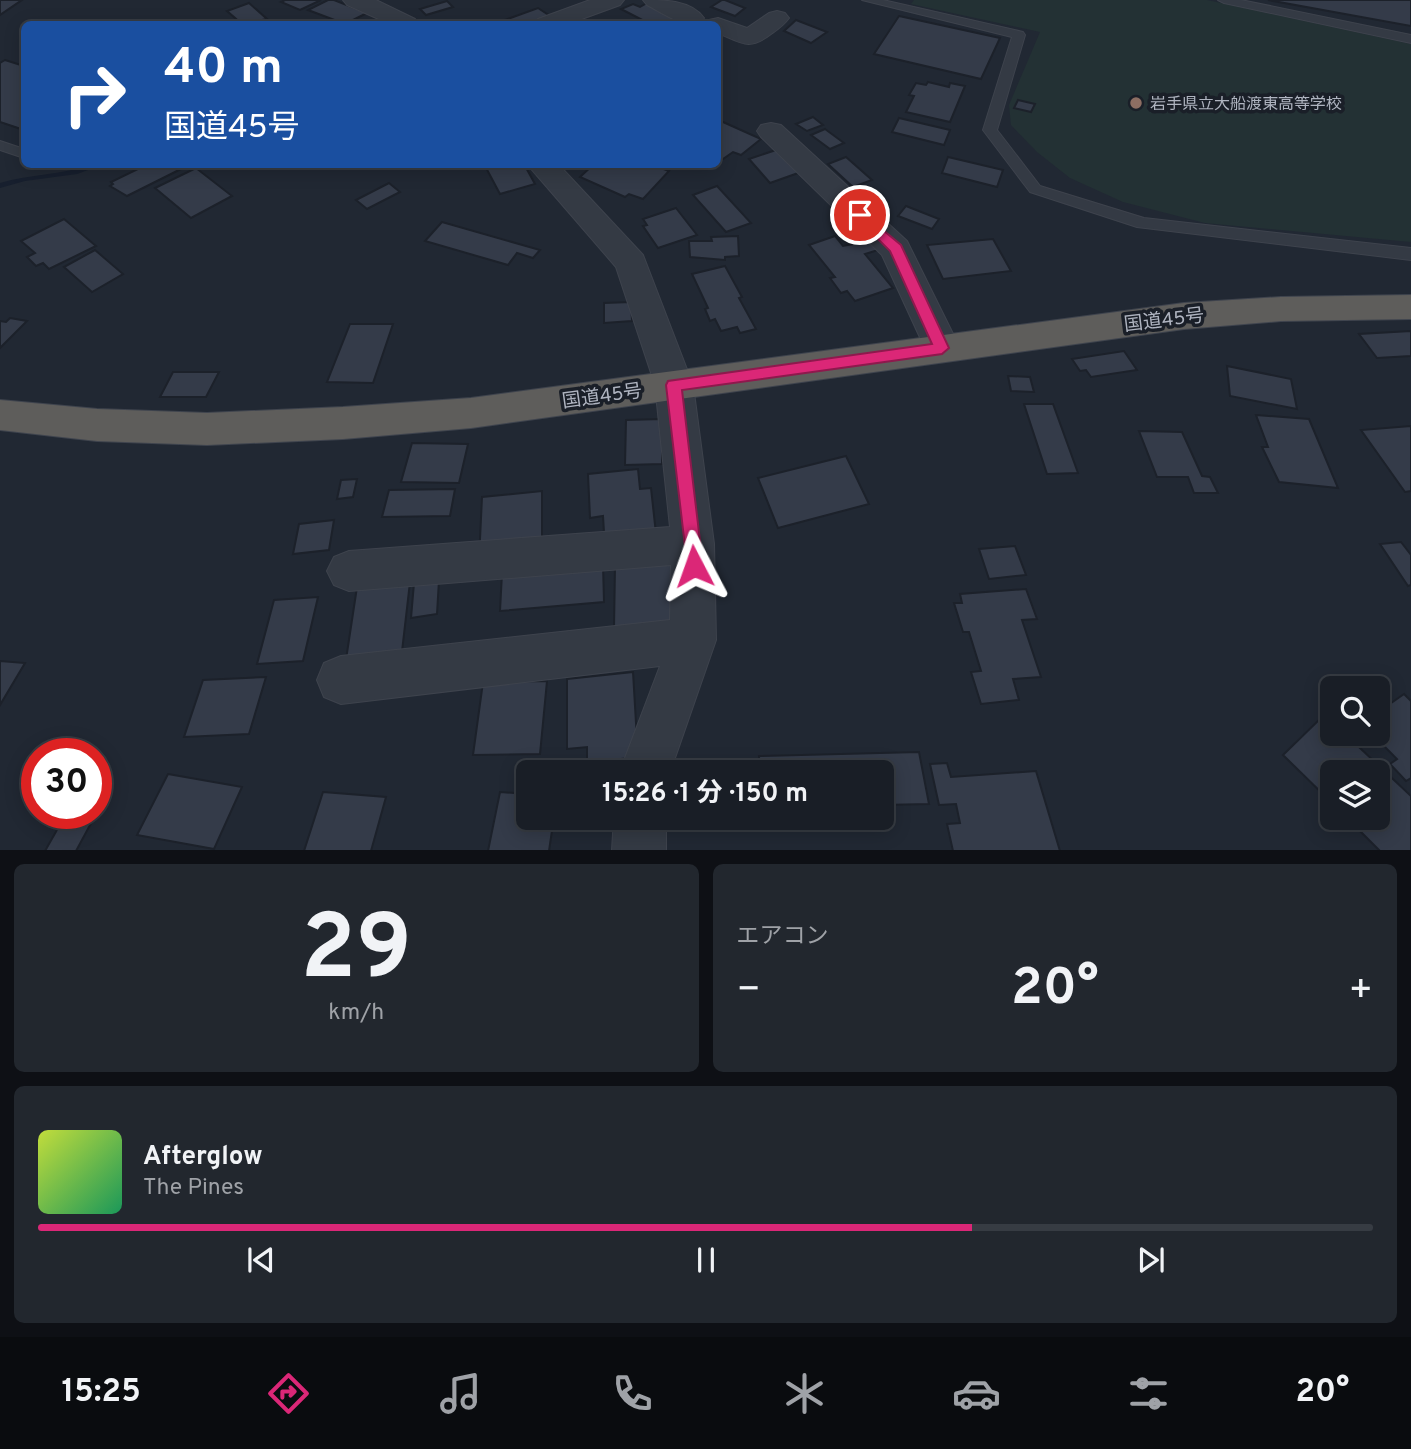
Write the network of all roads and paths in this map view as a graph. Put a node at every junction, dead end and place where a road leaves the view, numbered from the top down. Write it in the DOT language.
graph roads {
  1 [pos="355,0"];
  2 [pos="612,0"];
  3 [pos="655,0"];
  4 [pos="868,0"];
  5 [pos="1224,0"];
  6 [pos="778,18"];
  7 [pos="401,21"];
  8 [pos="555,21"];
  9 [pos="686,21"];
  10 [pos="707,21"];
  11 [pos="721,27"];
  12 [pos="1411,39"];
  13 [pos="771,131"];
  14 [pos="0,145"];
  15 [pos="21,153"];
  16 [pos="545,168"];
  17 [pos="1411,254"];
  18 [pos="1411,307"];
  19 [pos="942,348"];
  20 [pos="674,385"];
  21 [pos="0,415"];
  22 [pos="693,544"];
  23 [pos="349,571"];
  24 [pos="693,640"];
  25 [pos="341,680"];
  26 [pos="650,760"];
  27 [pos="640,830"];
  28 [pos="639,850"];
  1 -- 7 [label="street"];
  2 -- 8 [label="street"];
  3 -- 9 [label="street"];
  4 -- 17 [label="lane"];
  5 -- 12 [label="lane"];
  6 -- 11 [label="street"];
  9 -- 10 [label="street"];
  13 -- 19 [label="street"];
  14 -- 15 [label="lane"];
  16 -- 20 [label="street"];
  18 -- 19 [label="highway, 国道45号"];
  19 -- 20 [label="highway, 国道45号"];
  20 -- 21 [label="highway, 国道45号"];
  20 -- 22 [label="street"];
  22 -- 23 [label="street"];
  22 -- 24 [label="street"];
  24 -- 25 [label="street"];
  24 -- 26 [label="street"];
  27 -- 28 [label="street"];
}
